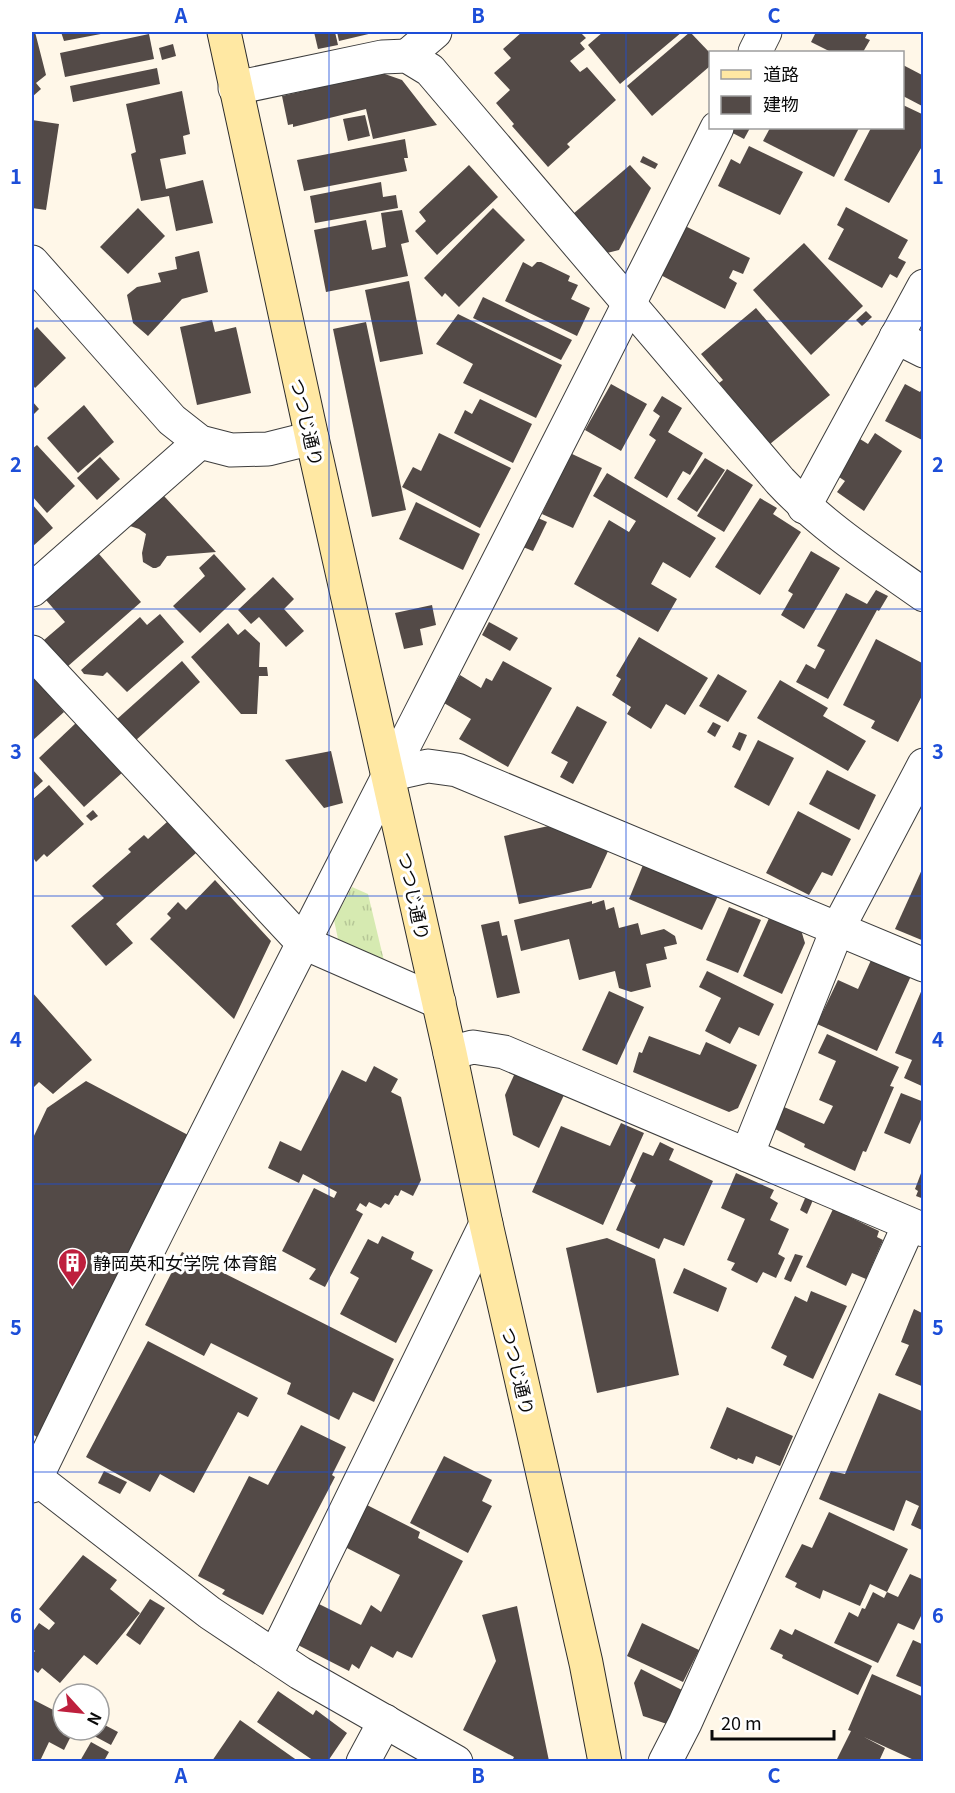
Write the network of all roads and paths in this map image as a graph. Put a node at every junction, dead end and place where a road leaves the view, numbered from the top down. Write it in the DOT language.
graph roads {
  1 [pos="224,32"];
  2 [pos="435,32"];
  3 [pos="765,32"];
  4 [pos="756,51"];
  5 [pos="407,56"];
  6 [pos="235,88"];
  7 [pos="717,129"];
  8 [pos="32,262"];
  9 [pos="924,286"];
  10 [pos="630,304"];
  11 [pos="910,344"];
  12 [pos="312,438"];
  13 [pos="200,442"];
  14 [pos="804,507"];
  15 [pos="32,590"];
  16 [pos="924,595"];
  17 [pos="32,652"];
  18 [pos="924,765"];
  19 [pos="388,775"];
  20 [pos="837,930"];
  21 [pos="302,942"];
  22 [pos="924,965"];
  23 [pos="439,1002"];
  24 [pos="450,1053"];
  25 [pos="747,1155"];
  26 [pos="486,1224"];
  27 [pos="916,1228"];
  28 [pos="33,1480"];
  29 [pos="275,1656"];
  30 [pos="385,1721"];
  31 [pos="363,1761"];
  32 [pos="456,1761"];
  33 [pos="605,1761"];
  34 [pos="665,1761"];
  1 -- 6 [label="main road, つつじ通り"];
  2 -- 5 [label="street"];
  3 -- 4 [label="street"];
  5 -- 6 [label="street"];
  5 -- 10 [label="street"];
  6 -- 12 [label="main road, つつじ通り"];
  7 -- 10 [label="street"];
  8 -- 13 [label="street"];
  9 -- 11 [label="street"];
  10 -- 14 [label="street"];
  10 -- 19 [label="street"];
  11 -- 14 [label="street"];
  12 -- 13 [label="street"];
  12 -- 19 [label="main road, つつじ通り"];
  13 -- 15 [label="street"];
  14 -- 16 [label="street"];
  17 -- 21 [label="street"];
  18 -- 20 [label="street"];
  19 -- 20 [label="street"];
  19 -- 21 [label="street"];
  19 -- 23 [label="main road, つつじ通り"];
  20 -- 22 [label="street"];
  20 -- 25 [label="street"];
  21 -- 23 [label="street"];
  21 -- 28 [label="street"];
  23 -- 24 [label="main road, つつじ通り"];
  24 -- 25 [label="street"];
  24 -- 26 [label="main road, つつじ通り"];
  25 -- 27 [label="street"];
  26 -- 29 [label="street"];
  26 -- 33 [label="main road, つつじ通り"];
  27 -- 34 [label="street"];
  28 -- 29 [label="street"];
  29 -- 30 [label="street"];
  30 -- 31 [label="street"];
  30 -- 32 [label="street"];
}
